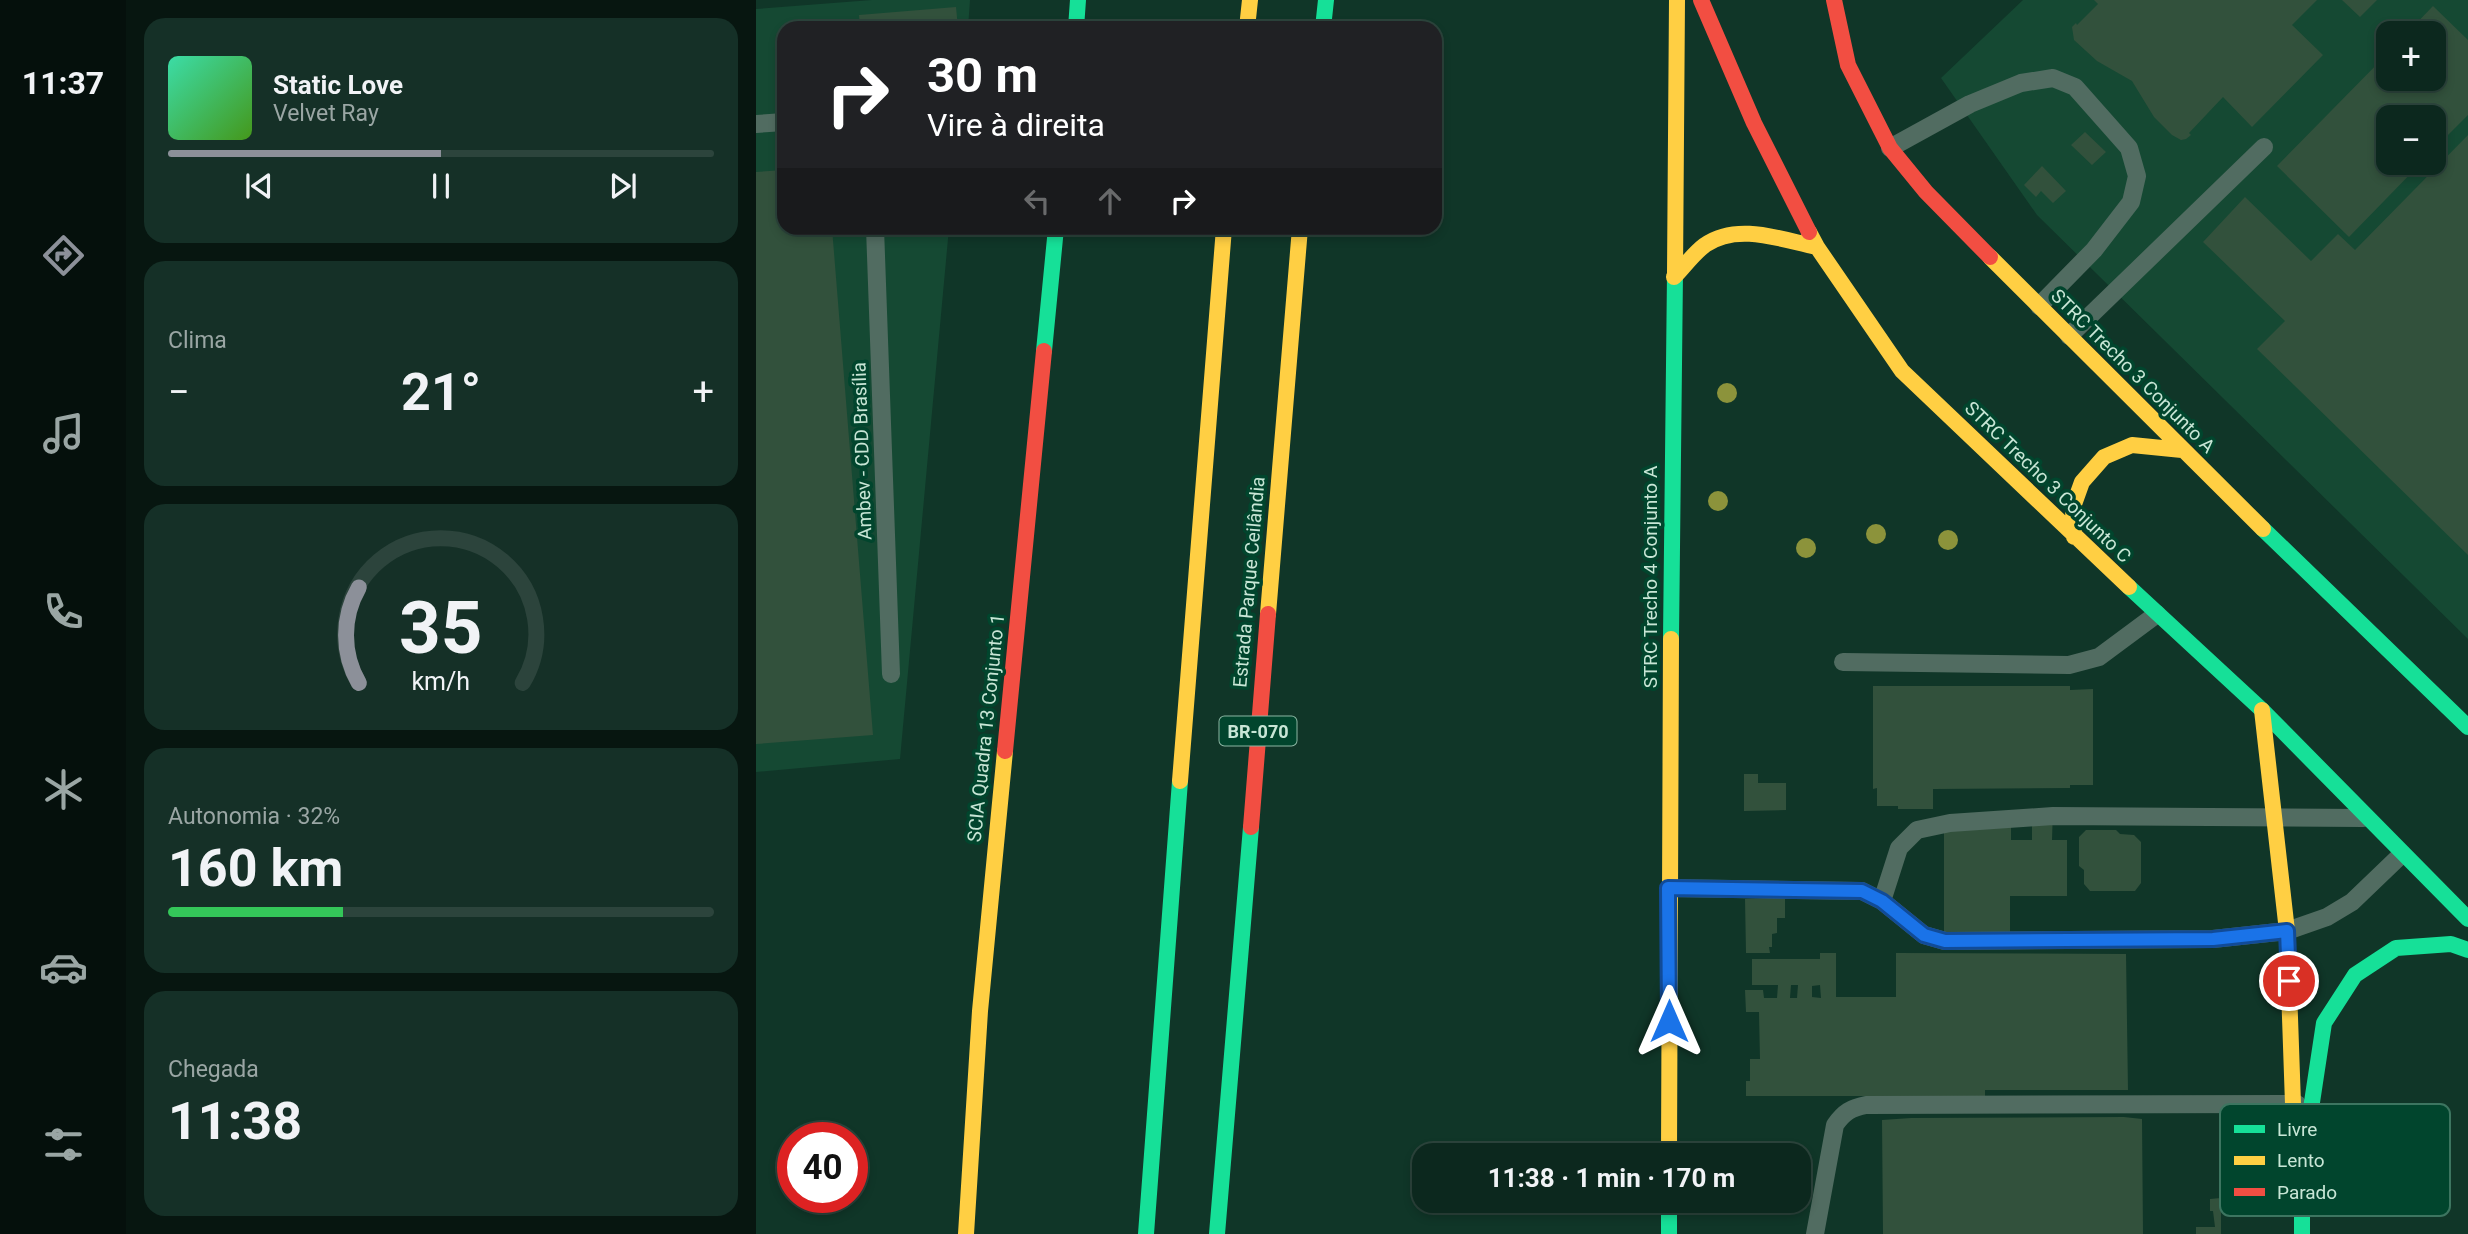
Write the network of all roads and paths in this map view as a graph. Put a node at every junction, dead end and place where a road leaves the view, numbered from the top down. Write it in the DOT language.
graph roads {
  1 [pos="1078,0"];
  2 [pos="1250,0"];
  3 [pos="1326,0"];
  4 [pos="1676,0"];
  5 [pos="1701,0"];
  6 [pos="1835,0"];
  7 [pos="1076,21"];
  8 [pos="1248,21"];
  9 [pos="1324,21"];
  10 [pos="777,122"];
  11 [pos="756,124"];
  12 [pos="2264,147"];
  13 [pos="1890,148"];
  14 [pos="875,235"];
  15 [pos="1055,235"];
  16 [pos="1223,235"];
  17 [pos="1299,235"];
  18 [pos="1817,247"];
  19 [pos="1674,277"];
  20 [pos="2039,306"];
  21 [pos="2069,335"];
  22 [pos="2182,450"];
  23 [pos="2074,537"];
  24 [pos="2157,614"];
  25 [pos="1843,662"];
  26 [pos="891,674"];
  27 [pos="2262,710"];
  28 [pos="2468,727"];
  29 [pos="2275,818"];
  30 [pos="2368,818"];
  31 [pos="2402,854"];
  32 [pos="1668,888"];
  33 [pos="1882,901"];
  34 [pos="2468,919"];
  35 [pos="2287,931"];
  36 [pos="2468,950"];
  37 [pos="2302,1103"];
  38 [pos="1669,1143"];
  39 [pos="1669,1213"];
  40 [pos="2302,1216"];
  41 [pos="967,1234"];
  42 [pos="1146,1234"];
  43 [pos="1217,1234"];
  44 [pos="1669,1234"];
  45 [pos="1815,1234"];
  46 [pos="2302,1234"];
  1 -- 7 [label="main road"];
  2 -- 8 [label="main road"];
  3 -- 9 [label="main road"];
  4 -- 19 [label="main road, STRC Trecho 4 Conjunto A"];
  5 -- 18 [label="main road, STRC Trecho 3 Conjunto C"];
  6 -- 13 [label="main road, STRC Trecho 3 Conjunto A"];
  10 -- 11 [label="lane"];
  12 -- 21 [label="lane"];
  13 -- 20 [label="main road, STRC Trecho 3 Conjunto A"];
  13 -- 20 [label="lane"];
  14 -- 26 [label="lane, Ambev - CDD Brasília"];
  15 -- 41 [label="main road, SCIA Quadra 13 Conjunto 1"];
  16 -- 42 [label="main road"];
  17 -- 43 [label="main road, Estrada Parque Ceilândia / BR-070"];
  18 -- 19 [label="main road"];
  18 -- 23 [label="main road, STRC Trecho 3 Conjunto C"];
  19 -- 32 [label="main road, STRC Trecho 4 Conjunto A"];
  20 -- 21 [label="main road, STRC Trecho 3 Conjunto A"];
  21 -- 22 [label="main road, STRC Trecho 3 Conjunto A"];
  22 -- 23 [label="main road"];
  22 -- 28 [label="main road, STRC Trecho 3 Conjunto A"];
  23 -- 24 [label="main road, STRC Trecho 3 Conjunto C"];
  24 -- 25 [label="lane"];
  24 -- 27 [label="main road, STRC Trecho 3 Conjunto C"];
  27 -- 29 [label="main road"];
  27 -- 30 [label="main road, STRC Trecho 3 Conjunto C"];
  29 -- 30 [label="lane"];
  29 -- 33 [label="lane"];
  29 -- 35 [label="main road"];
  30 -- 31 [label="main road, STRC Trecho 3 Conjunto C"];
  31 -- 34 [label="main road, STRC Trecho 3 Conjunto C"];
  31 -- 35 [label="lane"];
  32 -- 33 [label="lane"];
  32 -- 38 [label="main road, STRC Trecho 4 Conjunto A"];
  33 -- 35 [label="lane"];
  35 -- 37 [label="main road"];
  36 -- 37 [label="main road"];
  37 -- 45 [label="lane"];
  39 -- 44 [label="main road"];
  40 -- 46 [label="main road"];
}
